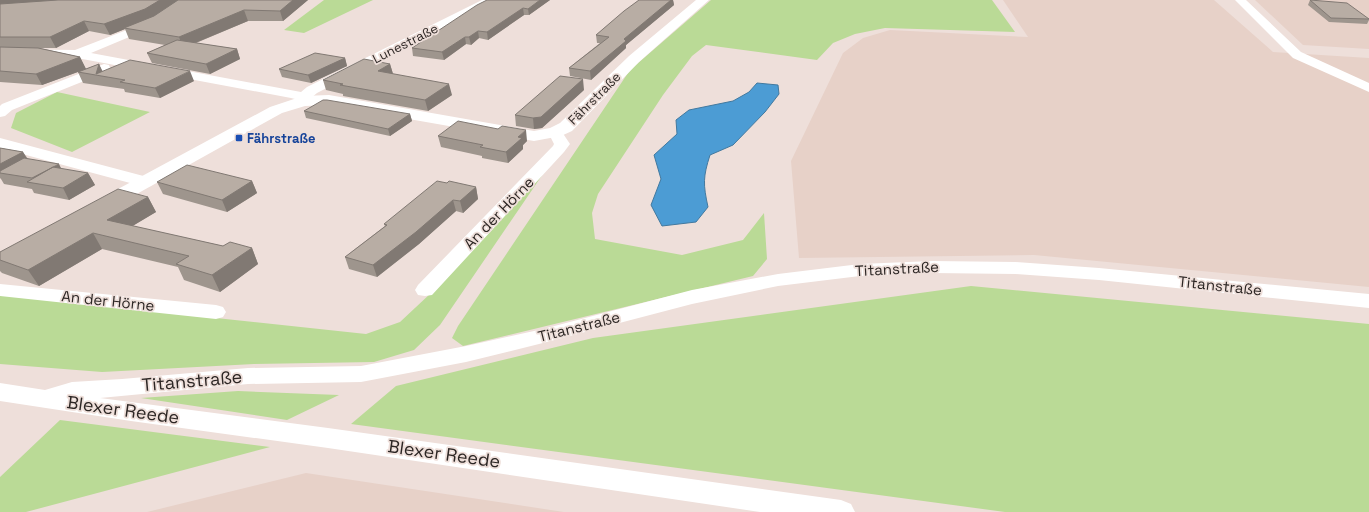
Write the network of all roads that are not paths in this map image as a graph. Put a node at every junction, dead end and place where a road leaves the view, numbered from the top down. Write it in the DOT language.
graph roads {
  1 [pos="190,0"];
  2 [pos="490,0"];
  3 [pos="703,0"];
  4 [pos="1240,0"];
  5 [pos="0,53"];
  6 [pos="77,54"];
  7 [pos="118,62"];
  8 [pos="1369,88"];
  9 [pos="303,101"];
  10 [pos="0,113"];
  11 [pos="555,132"];
  12 [pos="0,143"];
  13 [pos="145,182"];
  14 [pos="90,212"];
  15 [pos="0,290"];
  16 [pos="425,290"];
  17 [pos="1369,301"];
  18 [pos="216,312"];
  19 [pos="0,392"];
  20 [pos="47,398"];
  21 [pos="841,512"];
  1 -- 6 [label="street"];
  2 -- 9 [label="street, Lunestraße"];
  3 -- 11 [label="street, Fährstraße"];
  4 -- 8 [label="street"];
  5 -- 6 [label="street"];
  6 -- 7 [label="street"];
  7 -- 9 [label="street"];
  7 -- 10 [label="street"];
  9 -- 11 [label="street, Fährstraße"];
  9 -- 13 [label="street, Fährstraße"];
  11 -- 16 [label="street, An der Hörne"];
  12 -- 13 [label="street"];
  13 -- 14 [label="street, Fährstraße"];
  15 -- 18 [label="street, An der Hörne"];
  17 -- 20 [label="street, Titanstraße"];
  19 -- 20 [label="street, Titanstraße"];
  20 -- 21 [label="street, Blexer Reede"];
}
